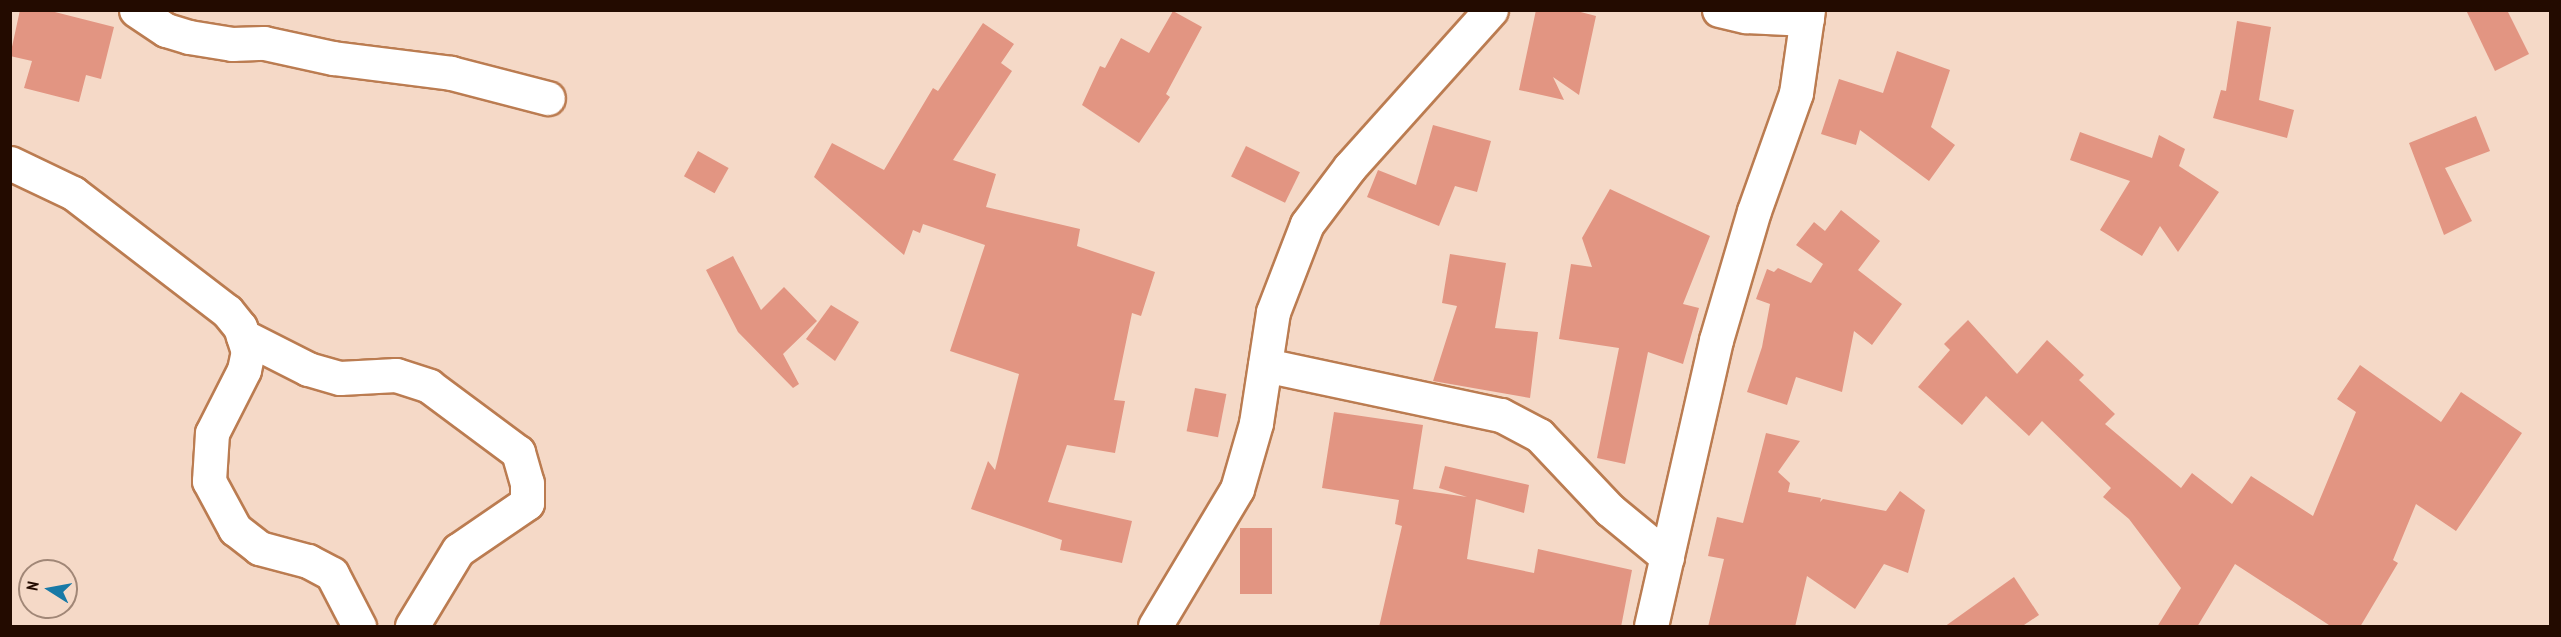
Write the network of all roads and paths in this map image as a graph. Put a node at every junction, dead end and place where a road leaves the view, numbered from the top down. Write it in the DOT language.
graph roads {
  1 [pos="136,10"];
  2 [pos="1491,10"];
  3 [pos="1719,10"];
  4 [pos="1807,15"];
  5 [pos="548,98"];
  6 [pos="10,163"];
  7 [pos="243,336"];
  8 [pos="1265,365"];
  9 [pos="1667,557"];
  10 [pos="359,627"];
  11 [pos="412,627"];
  12 [pos="1155,627"];
  13 [pos="1651,627"];
  1 -- 5 [label="street"];
  2 -- 8 [label="street"];
  3 -- 4 [label="street"];
  4 -- 9 [label="street"];
  6 -- 7 [label="street"];
  7 -- 10 [label="street"];
  7 -- 11 [label="street"];
  8 -- 9 [label="street"];
  8 -- 12 [label="street"];
  9 -- 13 [label="street"];
}
